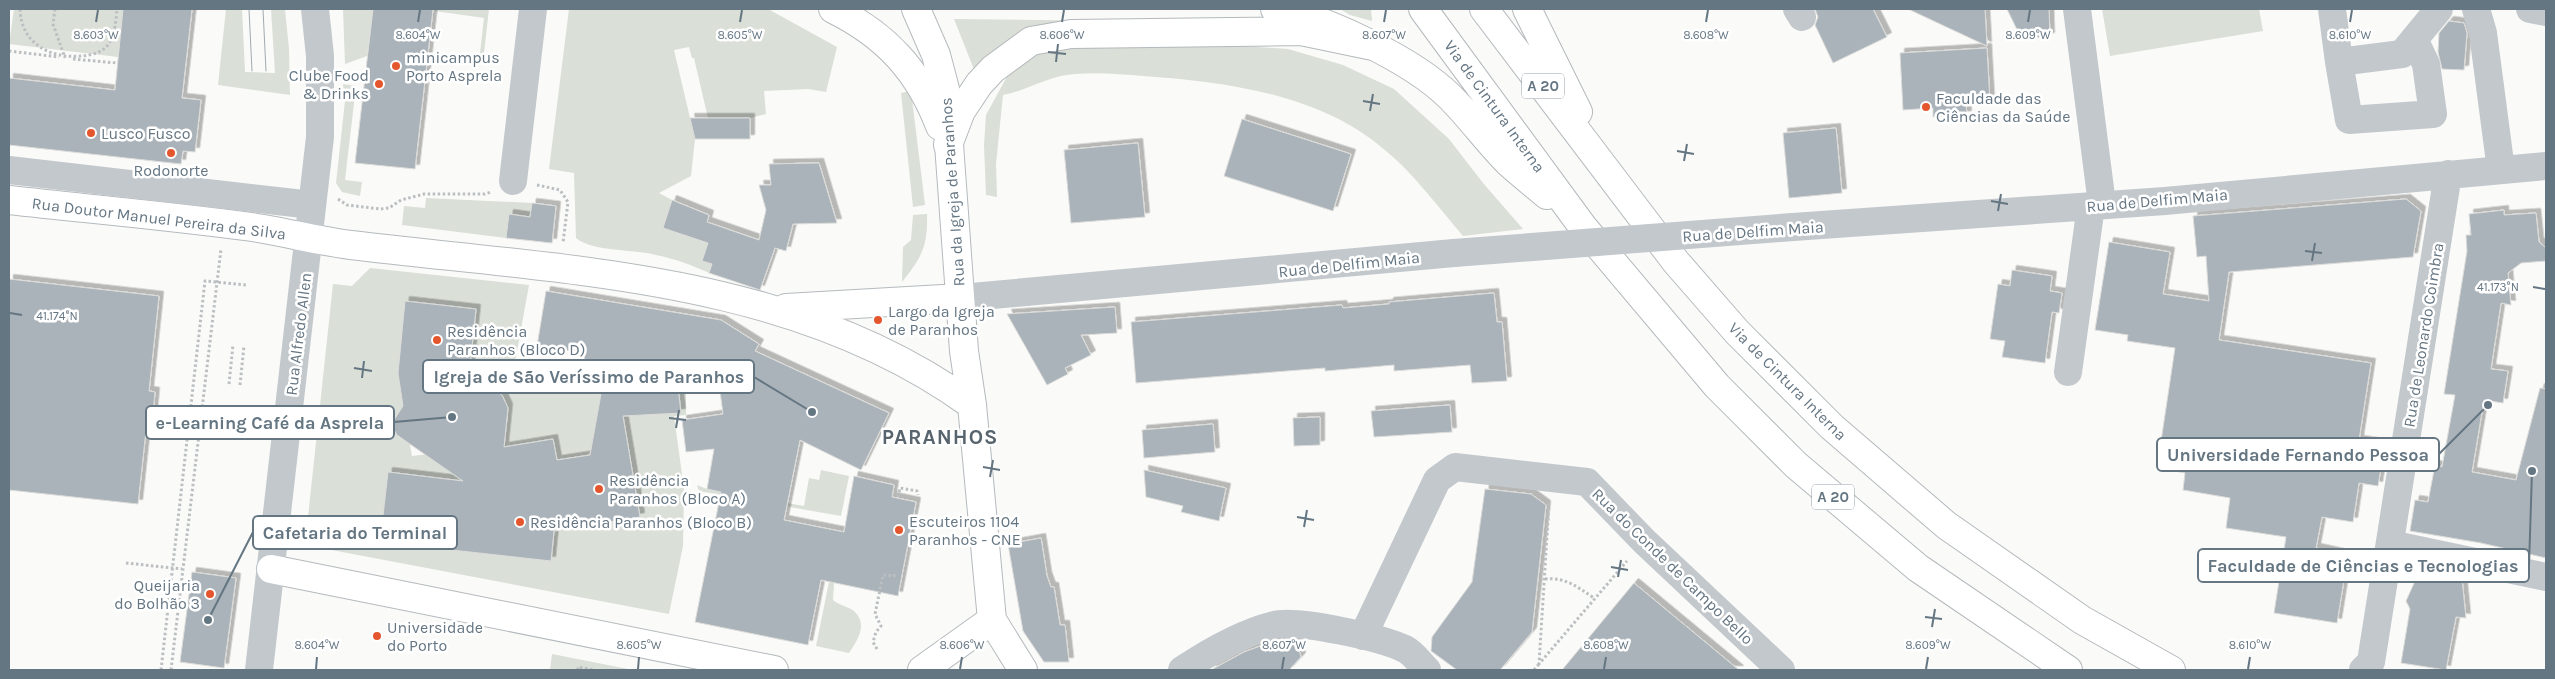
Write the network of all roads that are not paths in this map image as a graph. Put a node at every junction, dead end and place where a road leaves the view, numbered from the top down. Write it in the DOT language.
graph roads {
  1 [pos="315,9"];
  2 [pos="533,9"];
  3 [pos="833,9"];
  4 [pos="916,9"];
  5 [pos="1275,9"];
  6 [pos="1423,9"];
  7 [pos="1484,9"];
  8 [pos="1527,9"];
  9 [pos="2078,9"];
  10 [pos="2332,9"];
  11 [pos="2439,9"];
  12 [pos="2455,9"];
  13 [pos="2462,9"];
  14 [pos="2476,9"];
  15 [pos="2530,9"];
  16 [pos="2546,12"];
  17 [pos="2414,39"];
  18 [pos="1372,46"];
  19 [pos="2339,62"];
  20 [pos="948,145"];
  21 [pos="1602,164"];
  22 [pos="2546,166"];
  23 [pos="9,170"];
  24 [pos="2500,170"];
  25 [pos="2448,174"];
  26 [pos="512,181"];
  27 [pos="9,200"];
  28 [pos="323,201"];
  29 [pos="2097,205"];
  30 [pos="1584,227"];
  31 [pos="310,236"];
  32 [pos="960,298"];
  33 [pos="777,309"];
  34 [pos="2068,372"];
  35 [pos="972,405"];
  36 [pos="2390,544"];
  37 [pos="271,569"];
  38 [pos="2546,577"];
  39 [pos="992,620"];
  40 [pos="1363,636"];
  41 [pos="2367,666"];
  42 [pos="259,670"];
  43 [pos="774,670"];
  44 [pos="922,670"];
  45 [pos="1023,670"];
  46 [pos="1182,670"];
  47 [pos="1427,670"];
  48 [pos="1780,670"];
  49 [pos="2068,670"];
  50 [pos="2171,670"];
  1 -- 28 [label="street, Rua Alfredo Allen"];
  2 -- 26 [label="street"];
  3 -- 20 [label="main road"];
  4 -- 20 [label="main road, Rua da Igreja de Paranhos"];
  5 -- 18 [label="main road"];
  6 -- 30 [label="main road, Via de Cintura Interna / A 20"];
  7 -- 21 [label="main road, Via de Cintura Interna / A 20"];
  8 -- 21 [label="main road"];
  9 -- 29 [label="street"];
  10 -- 19 [label="street"];
  11 -- 17 [label="street"];
  12 -- 13 [label="street"];
  14 -- 24 [label="street"];
  15 -- 16 [label="street"];
  17 -- 19 [label="street"];
  17 -- 19 [label="street"];
  18 -- 20 [label="main road"];
  18 -- 30 [label="main road"];
  20 -- 32 [label="main road, Rua da Igreja de Paranhos"];
  21 -- 50 [label="main road, Via de Cintura Interna / A 20"];
  22 -- 24 [label="street, Rua de Delfim Maia"];
  23 -- 28 [label="street"];
  24 -- 25 [label="street, Rua de Delfim Maia"];
  25 -- 29 [label="street, Rua de Delfim Maia"];
  25 -- 36 [label="street, Rua de Leonardo Coimbra"];
  27 -- 31 [label="main road, Rua Doutor Manuel Pereira da Silva"];
  28 -- 31 [label="street, Rua Alfredo Allen"];
  29 -- 32 [label="street, Rua de Delfim Maia, bridge"];
  29 -- 34 [label="street"];
  30 -- 49 [label="main road, Via de Cintura Interna / A 20"];
  31 -- 33 [label="main road, Rua Doutor Manuel Pereira da Silva"];
  31 -- 37 [label="street, Rua Alfredo Allen"];
  32 -- 33 [label="main road"];
  32 -- 35 [label="main road, Rua da Igreja de Paranhos"];
  33 -- 35 [label="main road"];
  35 -- 39 [label="main road, Rua da Igreja de Paranhos"];
  36 -- 38 [label="street"];
  36 -- 41 [label="street, Rua de Leonardo Coimbra"];
  37 -- 42 [label="street, Rua Alfredo Allen"];
  37 -- 43 [label="main road"];
  39 -- 44 [label="main road"];
  39 -- 45 [label="main road"];
  40 -- 46 [label="street"];
  40 -- 47 [label="street"];
  40 -- 48 [label="street, Rua do Conde de Campo Bello"];
}
